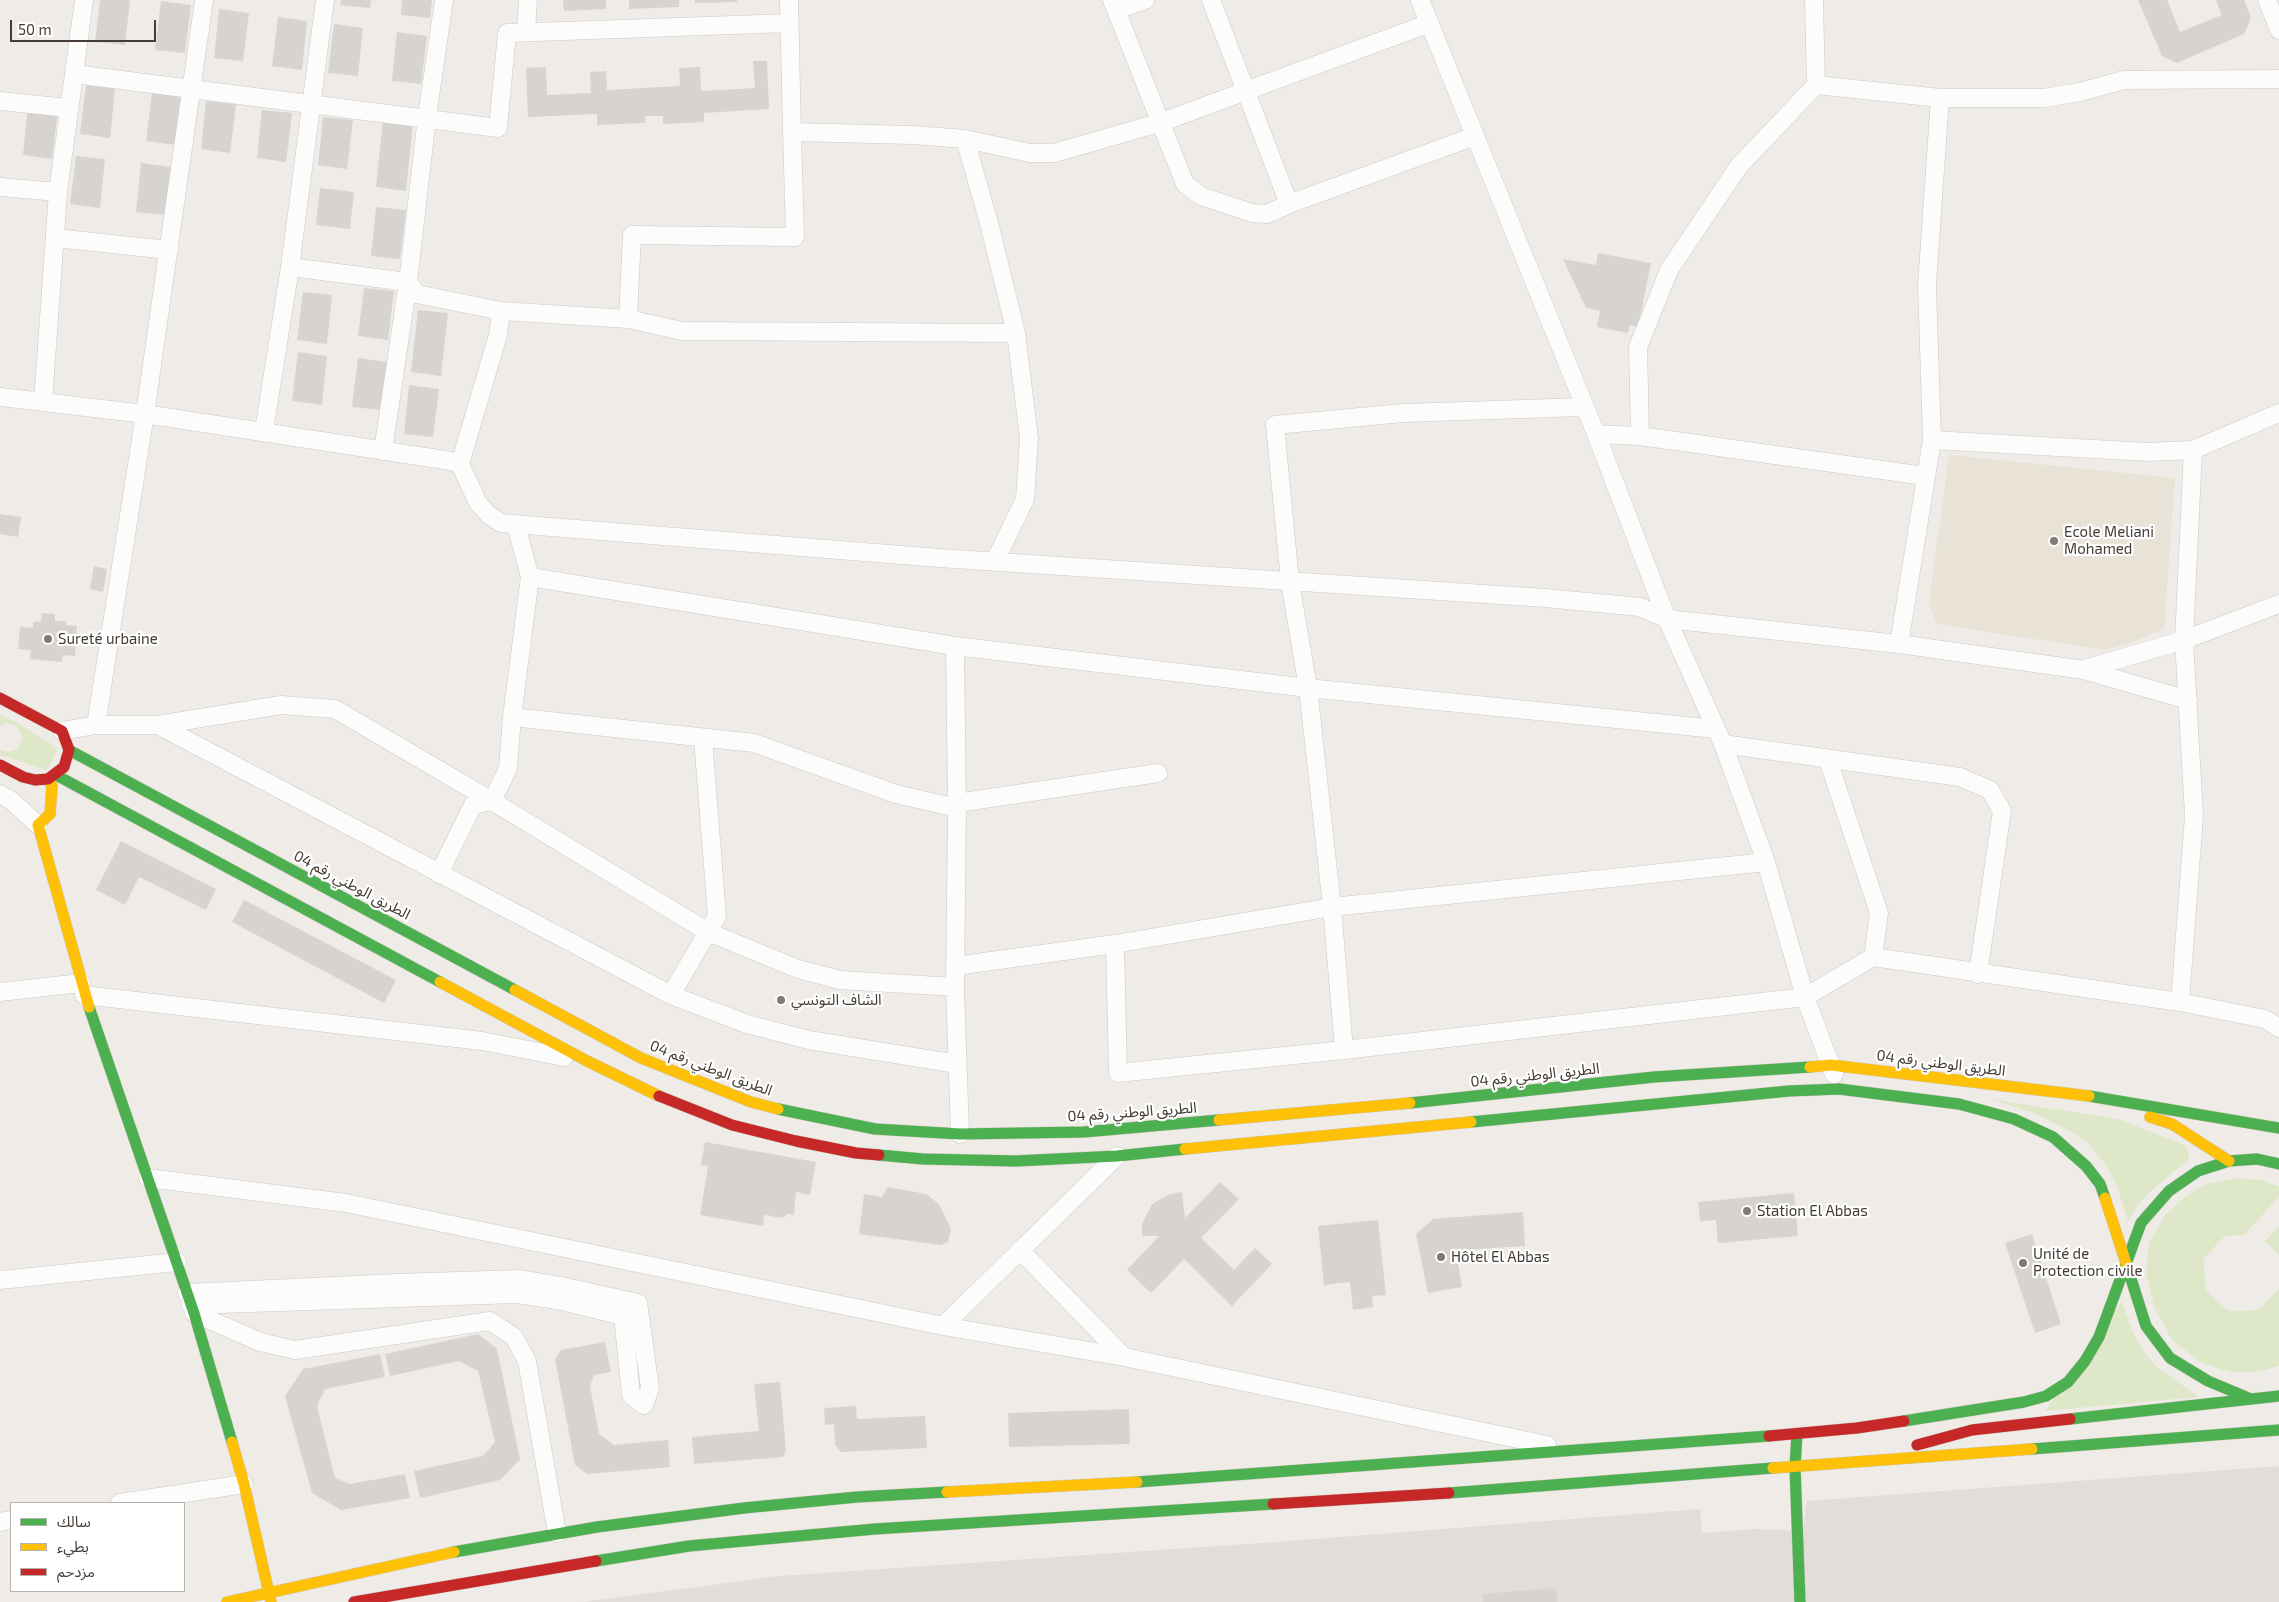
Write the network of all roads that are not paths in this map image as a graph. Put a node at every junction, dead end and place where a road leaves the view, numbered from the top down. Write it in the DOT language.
graph roads {
  1 [pos="84,0"];
  2 [pos="204,0"];
  3 [pos="325,0"];
  4 [pos="444,0"];
  5 [pos="528,0"];
  6 [pos="789,0"];
  7 [pos="1145,0"];
  8 [pos="1211,0"];
  9 [pos="1420,0"];
  10 [pos="1814,0"];
  11 [pos="2267,0"];
  12 [pos="1114,5"];
  13 [pos="790,23"];
  14 [pos="1430,23"];
  15 [pos="2279,30"];
  16 [pos="526,32"];
  17 [pos="74,74"];
  18 [pos="2279,79"];
  19 [pos="1816,85"];
  20 [pos="192,90"];
  21 [pos="1246,92"];
  22 [pos="1940,98"];
  23 [pos="0,101"];
  24 [pos="310,104"];
  25 [pos="68,108"];
  26 [pos="426,117"];
  27 [pos="1162,122"];
  28 [pos="792,132"];
  29 [pos="1475,136"];
  30 [pos="965,139"];
  31 [pos="0,187"];
  32 [pos="58,192"];
  33 [pos="1289,204"];
  34 [pos="55,238"];
  35 [pos="169,250"];
  36 [pos="290,267"];
  37 [pos="408,282"];
  38 [pos="501,311"];
  39 [pos="628,319"];
  40 [pos="1016,333"];
  41 [pos="0,397"];
  42 [pos="43,402"];
  43 [pos="1584,407"];
  44 [pos="2279,412"];
  45 [pos="145,414"];
  46 [pos="264,431"];
  47 [pos="1596,434"];
  48 [pos="1640,436"];
  49 [pos="1932,440"];
  50 [pos="383,450"];
  51 [pos="2193,450"];
  52 [pos="460,464"];
  53 [pos="1925,476"];
  54 [pos="516,525"];
  55 [pos="995,561"];
  56 [pos="530,577"];
  57 [pos="1290,582"];
  58 [pos="2279,604"];
  59 [pos="1667,619"];
  60 [pos="2184,640"];
  61 [pos="1899,644"];
  62 [pos="955,646"];
  63 [pos="2084,670"];
  64 [pos="1308,688"];
  65 [pos="0,698"];
  66 [pos="2188,700"];
  67 [pos="512,717"];
  68 [pos="96,725"];
  69 [pos="158,725"];
  70 [pos="62,732"];
  71 [pos="1720,737"];
  72 [pos="703,739"];
  73 [pos="69,750"];
  74 [pos="1828,760"];
  75 [pos="0,765"];
  76 [pos="1158,773"];
  77 [pos="52,777"];
  78 [pos="0,794"];
  79 [pos="492,801"];
  80 [pos="957,805"];
  81 [pos="38,825"];
  82 [pos="1766,862"];
  83 [pos="438,874"];
  84 [pos="1332,907"];
  85 [pos="708,932"];
  86 [pos="1115,944"];
  87 [pos="1873,957"];
  88 [pos="955,966"];
  89 [pos="1978,974"];
  90 [pos="955,987"];
  91 [pos="82,989"];
  92 [pos="0,992"];
  93 [pos="671,995"];
  94 [pos="1805,997"];
  95 [pos="2180,1002"];
  96 [pos="2279,1028"];
  97 [pos="1344,1050"];
  98 [pos="587,1061"];
  99 [pos="957,1064"];
  100 [pos="1831,1065"];
  101 [pos="1839,1089"];
  102 [pos="2080,1094"];
  103 [pos="2279,1128"];
  104 [pos="960,1134"];
  105 [pos="1117,1156"];
  106 [pos="2229,1161"];
  107 [pos="2279,1164"];
  108 [pos="148,1178"];
  109 [pos="1020,1250"];
  110 [pos="177,1262"];
  111 [pos="2126,1263"];
  112 [pos="0,1280"];
  113 [pos="191,1303"];
  114 [pos="944,1326"];
  115 [pos="1124,1357"];
  116 [pos="2279,1390"];
  117 [pos="2274,1397"];
  118 [pos="2252,1399"];
  119 [pos="2279,1430"];
  120 [pos="1797,1434"];
  121 [pos="1568,1450"];
  122 [pos="1858,1462"];
  123 [pos="1796,1467"];
  124 [pos="244,1484"];
  125 [pos="127,1502"];
  126 [pos="557,1534"];
  127 [pos="270,1597"];
  128 [pos="227,1602"];
  129 [pos="354,1602"];
  130 [pos="1800,1602"];
  1 -- 17 [label="street"];
  2 -- 20 [label="street"];
  3 -- 24 [label="street"];
  4 -- 26 [label="street"];
  5 -- 16 [label="street"];
  6 -- 13 [label="street"];
  7 -- 12 [label="street"];
  8 -- 21 [label="street"];
  9 -- 14 [label="street"];
  10 -- 19 [label="street"];
  11 -- 15 [label="street"];
  12 -- 27 [label="street"];
  13 -- 16 [label="street"];
  13 -- 28 [label="street"];
  14 -- 21 [label="street"];
  14 -- 29 [label="street"];
  16 -- 26 [label="street"];
  17 -- 20 [label="street"];
  17 -- 25 [label="street"];
  18 -- 22 [label="street"];
  19 -- 22 [label="street"];
  19 -- 48 [label="street"];
  20 -- 24 [label="street"];
  20 -- 35 [label="street"];
  21 -- 27 [label="street"];
  21 -- 33 [label="street"];
  22 -- 49 [label="street"];
  23 -- 25 [label="street"];
  24 -- 26 [label="street"];
  24 -- 36 [label="street"];
  25 -- 32 [label="street"];
  26 -- 37 [label="street"];
  27 -- 30 [label="street"];
  27 -- 33 [label="street"];
  28 -- 30 [label="street"];
  28 -- 39 [label="street"];
  29 -- 33 [label="street"];
  29 -- 43 [label="street"];
  30 -- 40 [label="street"];
  31 -- 32 [label="street"];
  32 -- 34 [label="street"];
  34 -- 35 [label="street"];
  34 -- 42 [label="street"];
  35 -- 45 [label="street"];
  36 -- 37 [label="street"];
  36 -- 46 [label="street"];
  37 -- 38 [label="street"];
  37 -- 50 [label="street"];
  38 -- 39 [label="street"];
  38 -- 52 [label="street"];
  39 -- 40 [label="street"];
  40 -- 55 [label="street"];
  41 -- 42 [label="street"];
  42 -- 45 [label="street"];
  43 -- 47 [label="street"];
  43 -- 57 [label="street"];
  44 -- 51 [label="street"];
  45 -- 46 [label="street"];
  45 -- 68 [label="street"];
  46 -- 50 [label="street"];
  47 -- 48 [label="street"];
  47 -- 59 [label="street"];
  48 -- 53 [label="street"];
  49 -- 51 [label="street"];
  49 -- 53 [label="street"];
  50 -- 52 [label="street"];
  51 -- 60 [label="street"];
  52 -- 54 [label="street"];
  53 -- 61 [label="street"];
  54 -- 55 [label="street"];
  54 -- 56 [label="street"];
  55 -- 57 [label="street"];
  56 -- 62 [label="street"];
  56 -- 67 [label="street"];
  57 -- 59 [label="street"];
  57 -- 64 [label="street"];
  58 -- 60 [label="street"];
  59 -- 61 [label="street"];
  59 -- 71 [label="street"];
  60 -- 63 [label="street"];
  60 -- 66 [label="street"];
  61 -- 63 [label="street"];
  62 -- 64 [label="street"];
  62 -- 80 [label="street"];
  63 -- 66 [label="street"];
  64 -- 71 [label="street"];
  64 -- 84 [label="street"];
  65 -- 70 [label="main road"];
  66 -- 95 [label="street"];
  67 -- 72 [label="street"];
  67 -- 79 [label="street"];
  68 -- 69 [label="street"];
  68 -- 70 [label="street"];
  69 -- 79 [label="street"];
  69 -- 83 [label="street"];
  70 -- 73 [label="main road"];
  71 -- 74 [label="street"];
  71 -- 82 [label="street"];
  72 -- 80 [label="street"];
  72 -- 85 [label="street"];
  73 -- 77 [label="main road"];
  73 -- 104 [label="main road, الطريق الوطني رقم 04"];
  74 -- 87 [label="street"];
  74 -- 89 [label="street"];
  75 -- 77 [label="main road"];
  76 -- 80 [label="street"];
  77 -- 81 [label="main road"];
  77 -- 98 [label="main road"];
  78 -- 81 [label="street"];
  79 -- 83 [label="street"];
  79 -- 85 [label="street"];
  80 -- 88 [label="street"];
  81 -- 91 [label="main road"];
  82 -- 84 [label="street"];
  82 -- 94 [label="street"];
  83 -- 93 [label="street"];
  84 -- 86 [label="street"];
  84 -- 97 [label="street"];
  85 -- 90 [label="street"];
  85 -- 93 [label="street"];
  86 -- 88 [label="street"];
  86 -- 97 [label="street"];
  87 -- 89 [label="street"];
  87 -- 94 [label="street"];
  88 -- 90 [label="street"];
  89 -- 95 [label="street"];
  90 -- 99 [label="street"];
  91 -- 92 [label="street"];
  91 -- 98 [label="street"];
  91 -- 108 [label="main road"];
  93 -- 99 [label="street"];
  94 -- 97 [label="street"];
  94 -- 100 [label="street"];
  95 -- 96 [label="street"];
  98 -- 105 [label="main road"];
  99 -- 104 [label="street"];
  100 -- 101 [label="street"];
  100 -- 102 [label="main road, الطريق الوطني رقم 04"];
  100 -- 104 [label="main road, الطريق الوطني رقم 04"];
  101 -- 105 [label="main road"];
  101 -- 111 [label="main road"];
  102 -- 103 [label="main road, الطريق الوطني رقم 04"];
  102 -- 106 [label="main road"];
  105 -- 109 [label="street"];
  106 -- 107 [label="main road"];
  106 -- 111 [label="main road"];
  108 -- 110 [label="main road"];
  108 -- 114 [label="street"];
  109 -- 114 [label="street"];
  109 -- 115 [label="street"];
  110 -- 112 [label="street"];
  110 -- 113 [label="main road"];
  111 -- 118 [label="main road"];
  111 -- 120 [label="main road"];
  113 -- 113 [label="street"];
  113 -- 124 [label="main road"];
  113 -- 126 [label="street"];
  114 -- 115 [label="street"];
  115 -- 121 [label="street"];
  116 -- 117 [label="main road"];
  117 -- 118 [label="main road"];
  118 -- 122 [label="main road"];
  119 -- 122 [label="main road"];
  120 -- 121 [label="main road"];
  120 -- 123 [label="main road"];
  121 -- 126 [label="main road"];
  122 -- 123 [label="main road"];
  123 -- 129 [label="main road"];
  123 -- 130 [label="main road"];
  124 -- 125 [label="street"];
  124 -- 127 [label="main road"];
  126 -- 127 [label="main road"];
  127 -- 128 [label="main road"];
}
